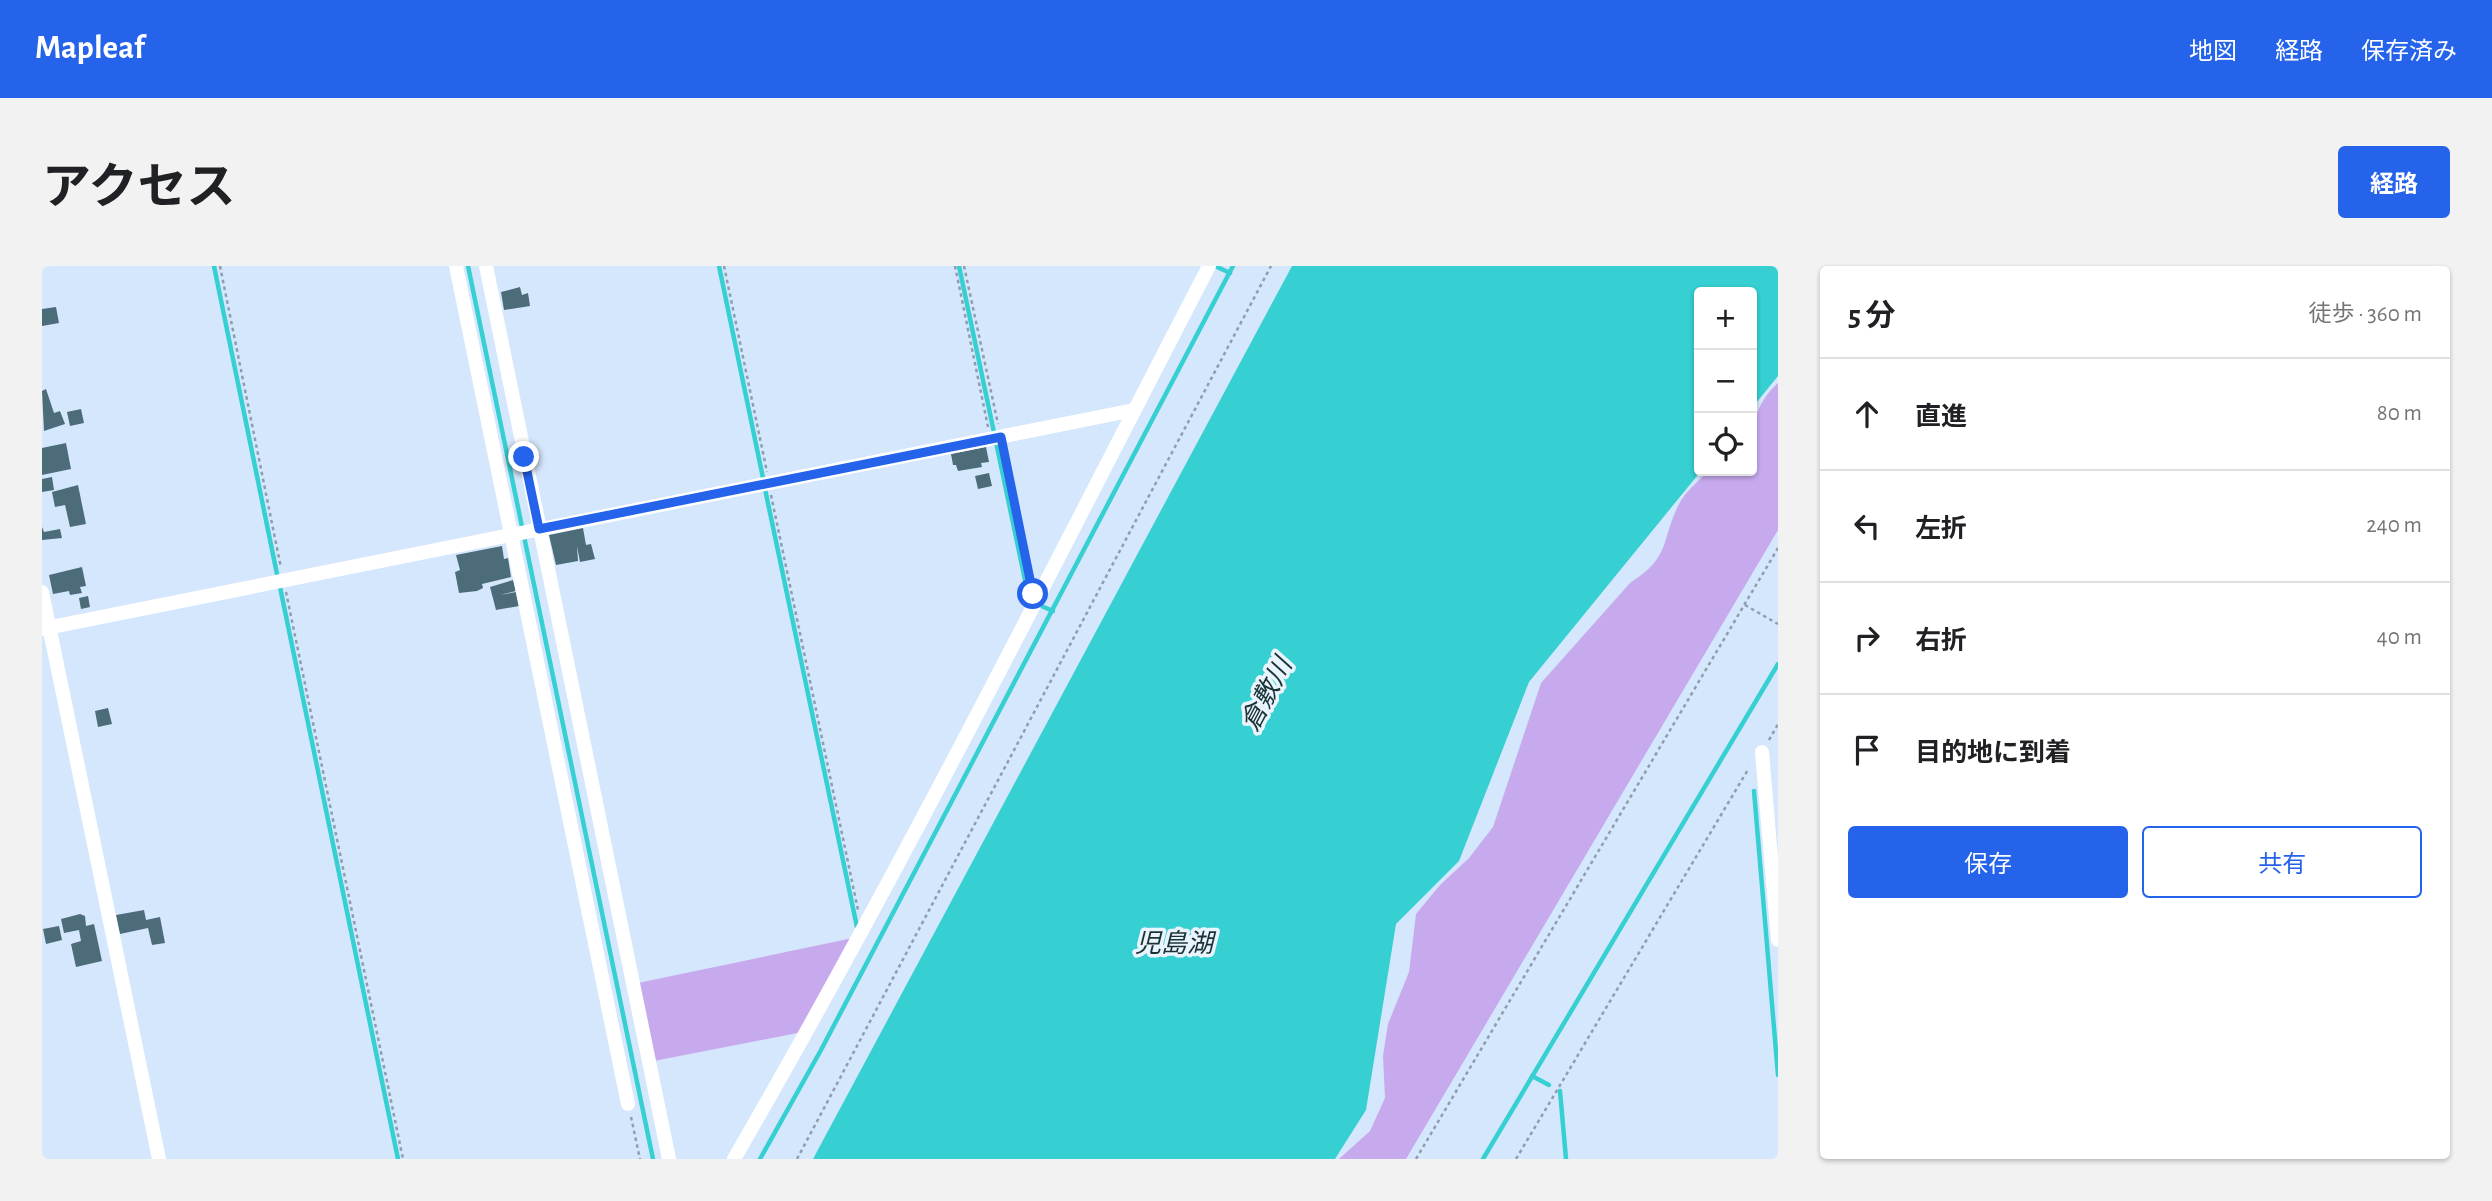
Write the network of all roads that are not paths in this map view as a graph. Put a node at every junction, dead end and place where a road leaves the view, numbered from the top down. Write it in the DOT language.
graph roads {
  1 [pos="456,266"];
  2 [pos="486,266"];
  3 [pos="1209,266"];
  4 [pos="1134,410"];
  5 [pos="525,532"];
  6 [pos="42,592"];
  7 [pos="46,629"];
  8 [pos="1762,752"];
  9 [pos="1778,940"];
  10 [pos="628,1104"];
  11 [pos="159,1159"];
  12 [pos="669,1159"];
  13 [pos="734,1159"];
  1 -- 5 [label="street"];
  2 -- 5 [label="street"];
  3 -- 4 [label="street"];
  4 -- 5 [label="street"];
  4 -- 13 [label="street"];
  5 -- 7 [label="street"];
  5 -- 10 [label="street"];
  5 -- 12 [label="street"];
  6 -- 7 [label="street"];
  7 -- 11 [label="street"];
  8 -- 9 [label="street"];
}
